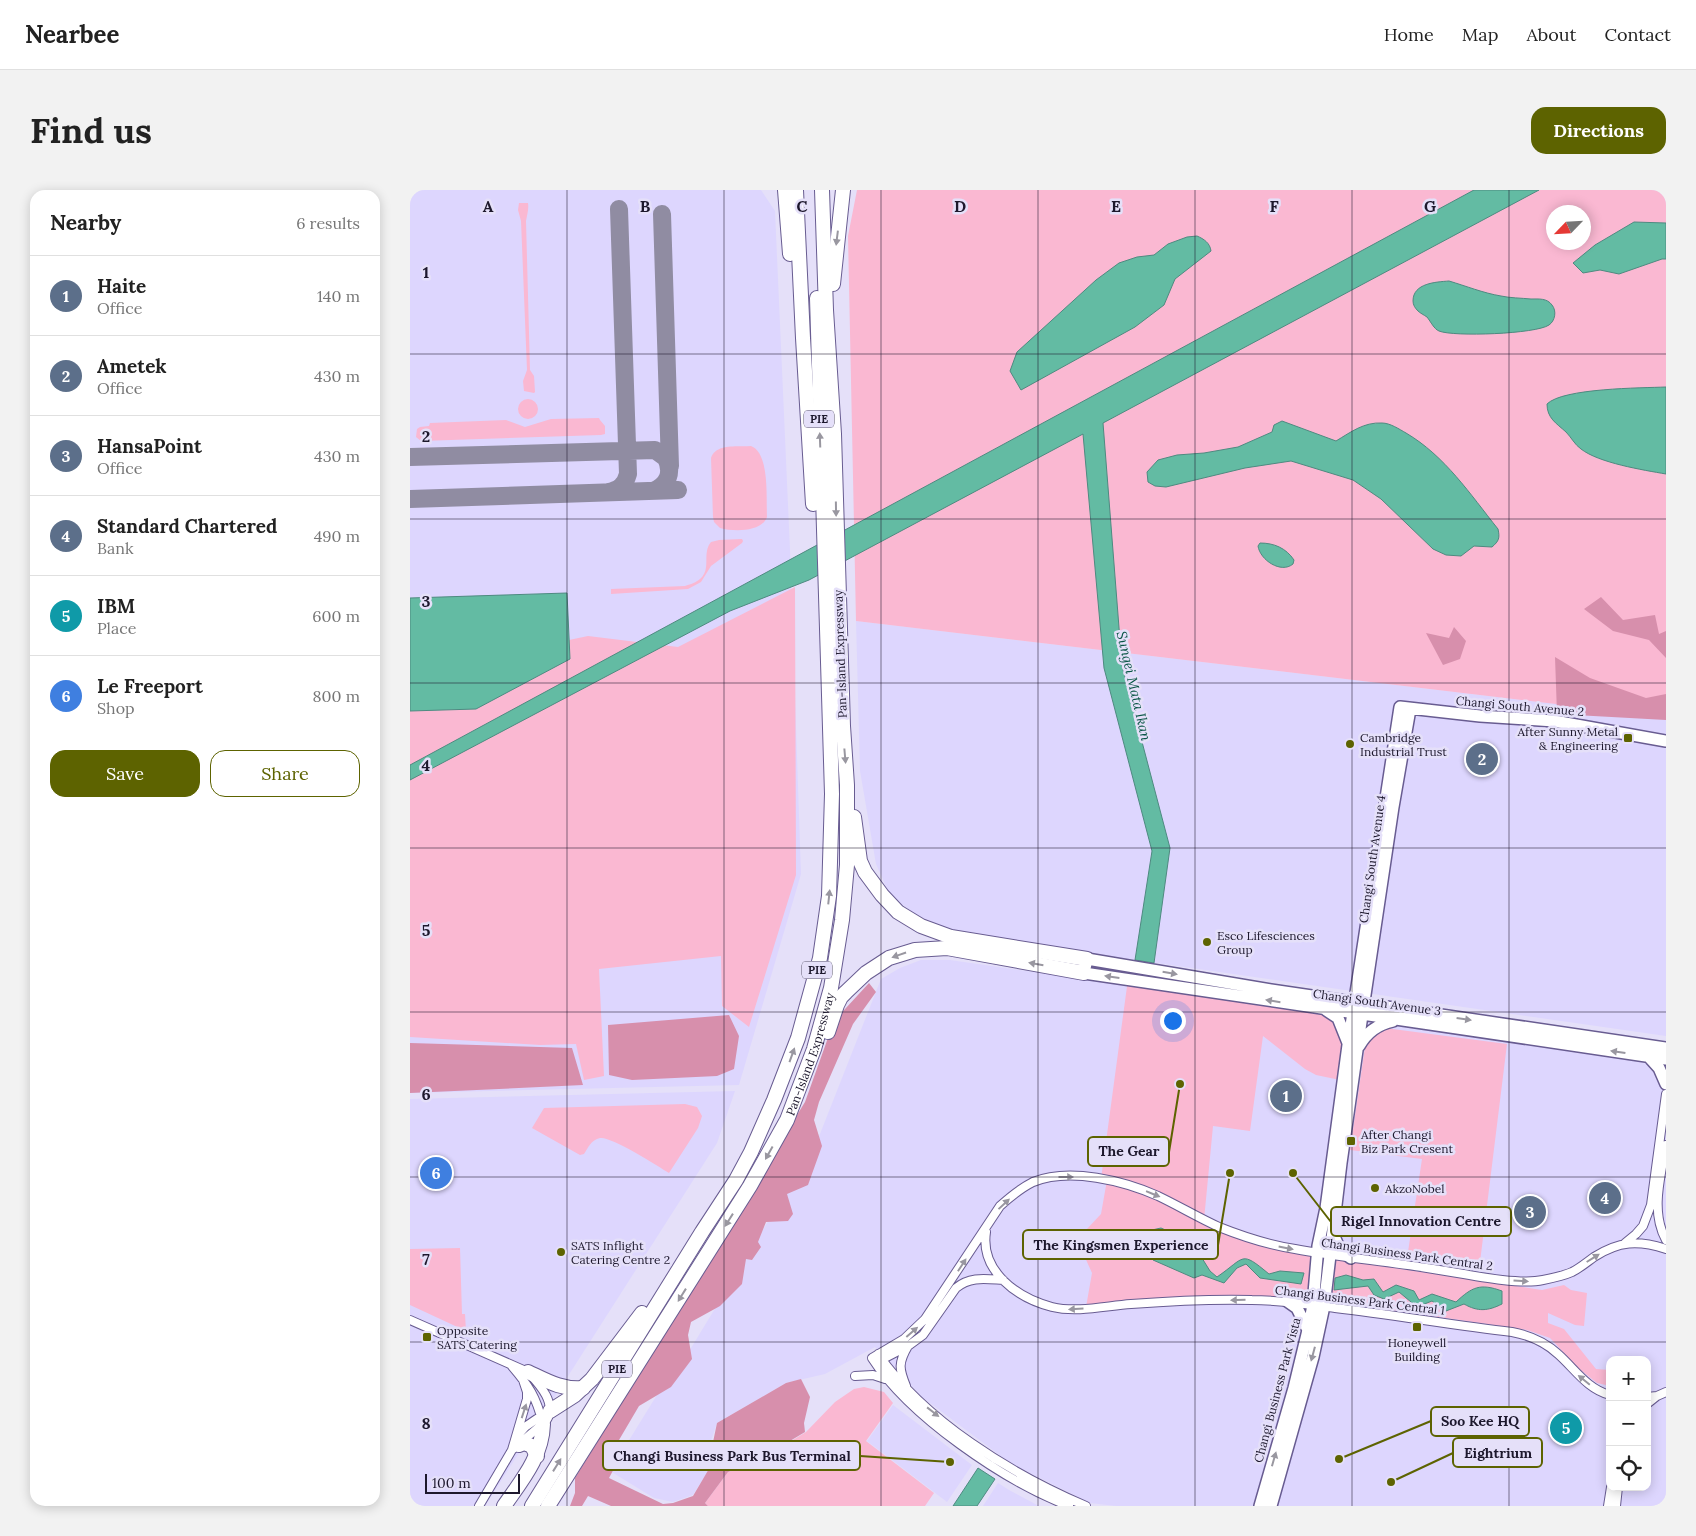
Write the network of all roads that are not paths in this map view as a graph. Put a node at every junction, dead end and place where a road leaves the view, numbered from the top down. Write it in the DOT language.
graph roads {
  1 [pos="785,190"];
  2 [pos="796,190"];
  3 [pos="814,190"];
  4 [pos="822,190"];
  5 [pos="843,190"];
  6 [pos="830,355"];
  7 [pos="810,466"];
  8 [pos="819,538"];
  9 [pos="1405,708"];
  10 [pos="1666,741"];
  11 [pos="847,785"];
  12 [pos="1086,966"];
  13 [pos="1321,1008"];
  14 [pos="1358,1009"];
  15 [pos="1398,1019"];
  16 [pos="1353,1047"];
  17 [pos="1666,1048"];
  18 [pos="1649,1056"];
  19 [pos="1666,1060"];
  20 [pos="1666,1084"];
  21 [pos="1666,1094"];
  22 [pos="787,1120"];
  23 [pos="1666,1146"];
  24 [pos="986,1227"];
  25 [pos="702,1232"];
  26 [pos="1332,1232"];
  27 [pos="1666,1240"];
  28 [pos="1625,1243"];
  29 [pos="1666,1249"];
  30 [pos="1317,1253"];
  31 [pos="1330,1255"];
  32 [pos="1351,1258"];
  33 [pos="1003,1280"];
  34 [pos="1287,1300"];
  35 [pos="1318,1305"];
  36 [pos="410,1320"];
  37 [pos="1308,1330"];
  38 [pos="908,1346"];
  39 [pos="877,1359"];
  40 [pos="526,1376"];
  41 [pos="855,1376"];
  42 [pos="887,1380"];
  43 [pos="583,1388"];
  44 [pos="907,1391"];
  45 [pos="1666,1392"];
  46 [pos="1606,1394"];
  47 [pos="1657,1396"];
  48 [pos="1651,1397"];
  49 [pos="1651,1401"];
  50 [pos="545,1417"];
  51 [pos="514,1446"];
  52 [pos="537,1456"];
  53 [pos="1610,1491"];
  54 [pos="1618,1491"];
  55 [pos="555,1500"];
  56 [pos="479,1506"];
  57 [pos="504,1506"];
  58 [pos="532,1506"];
  59 [pos="548,1506"];
  60 [pos="1068,1506"];
  61 [pos="1086,1506"];
  62 [pos="1260,1506"];
  63 [pos="1271,1506"];
  64 [pos="1608,1506"];
  65 [pos="1616,1506"];
  1 -- 7 [label="highway"];
  2 -- 7 [label="highway"];
  8 -- 3 [label="highway, PIE, one-way"];
  4 -- 6 [label="highway, PIE"];
  5 -- 6 [label="highway, one-way"];
  6 -- 11 [label="highway, Pan-Island Expressway / PIE, one-way"];
  7 -- 8 [label="highway"];
  25 -- 8 [label="highway, Pan-Island Expressway / PIE, one-way"];
  9 -- 10 [label="main road, Changi South Avenue 2"];
  9 -- 14 [label="main road, Changi South Avenue 4"];
  11 -- 12 [label="highway"];
  11 -- 22 [label="highway, Pan-Island Expressway / PIE"];
  13 -- 12 [label="main road, Changi South Avenue 3, one-way"];
  12 -- 14 [label="main road, Changi South Avenue 3, one-way"];
  12 -- 22 [label="highway, one-way"];
  13 -- 14 [label="main road, Changi South Avenue 3"];
  13 -- 16 [label="main road"];
  14 -- 15 [label="main road, Changi South Avenue 3"];
  14 -- 16 [label="main road, Changi Business Park Vista"];
  14 -- 17 [label="main road, Changi South Avenue 3, one-way"];
  15 -- 16 [label="main road"];
  18 -- 15 [label="main road, Changi South Avenue 3, one-way"];
  16 -- 26 [label="main road, Changi Business Park Vista"];
  16 -- 30 [label="main road, Changi Business Park Vista"];
  18 -- 19 [label="main road, Changi South Avenue 3"];
  18 -- 20 [label="main road"];
  21 -- 28 [label="street"];
  22 -- 55 [label="highway, Pan-Island Expressway / PIE, one-way"];
  23 -- 27 [label="street"];
  24 -- 30 [label="street, Changi Business Park Central 2, one-way"];
  24 -- 33 [label="street, Changi Business Park Central 1"];
  39 -- 24 [label="street, Changi Business Park Central 2, one-way"];
  25 -- 43 [label="highway"];
  58 -- 25 [label="highway, Pan-Island Expressway / PIE, one-way"];
  26 -- 31 [label="main road, Changi Business Park Vista"];
  26 -- 32 [label="main road"];
  28 -- 29 [label="street, Changi Business Park Central 2"];
  32 -- 28 [label="street, Changi Business Park Central 2, one-way"];
  30 -- 31 [label="street, Changi Business Park Central 2"];
  30 -- 35 [label="main road, Changi Business Park Vista"];
  31 -- 32 [label="street, Changi Business Park Central 2"];
  31 -- 35 [label="main road, Changi Business Park Vista"];
  34 -- 33 [label="street, Changi Business Park Central 1, one-way"];
  33 -- 38 [label="street"];
  34 -- 35 [label="street, Changi Business Park Central 1"];
  34 -- 37 [label="main road"];
  35 -- 37 [label="main road, Changi Business Park Vista"];
  46 -- 35 [label="street, Changi Business Park Central 1, one-way"];
  35 -- 63 [label="main road, Changi Business Park Vista, one-way"];
  36 -- 40 [label="street"];
  62 -- 37 [label="main road, Changi Business Park Vista, one-way"];
  38 -- 39 [label="street"];
  38 -- 44 [label="street"];
  39 -- 42 [label="street"];
  39 -- 44 [label="street"];
  40 -- 43 [label="highway"];
  40 -- 50 [label="street"];
  51 -- 40 [label="street, one-way"];
  41 -- 42 [label="street"];
  42 -- 60 [label="street"];
  43 -- 50 [label="highway"];
  44 -- 61 [label="street, one-way"];
  45 -- 47 [label="street"];
  47 -- 48 [label="street"];
  47 -- 49 [label="street"];
  50 -- 51 [label="street"];
  50 -- 52 [label="highway"];
  51 -- 52 [label="highway"];
  51 -- 56 [label="street"];
  52 -- 57 [label="highway"];
  53 -- 64 [label="street"];
  54 -- 65 [label="street"];
  55 -- 59 [label="highway, Pan-Island Expressway / PIE"];
}
